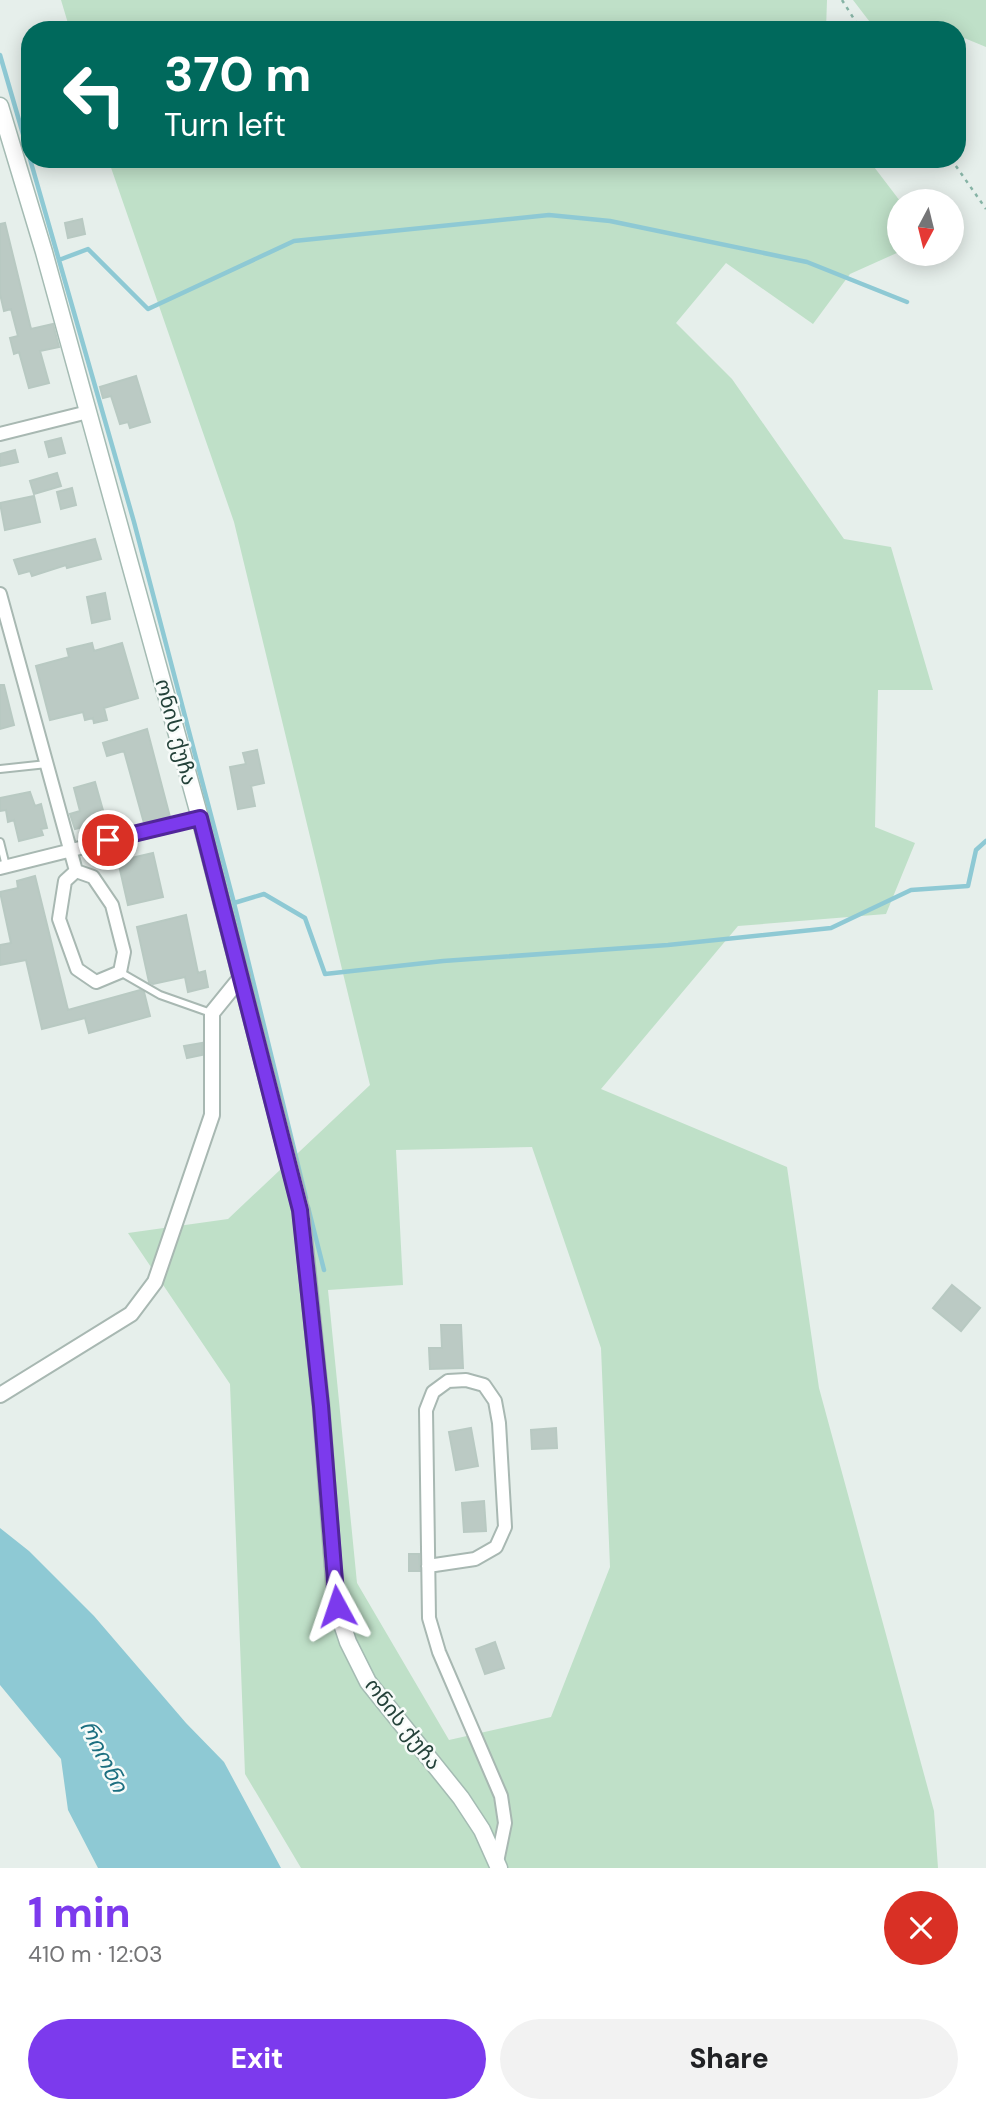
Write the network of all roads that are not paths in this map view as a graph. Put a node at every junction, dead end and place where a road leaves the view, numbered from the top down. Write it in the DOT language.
graph roads {
  1 [pos="0,106"];
  2 [pos="88,412"];
  3 [pos="0,434"];
  4 [pos="0,594"];
  5 [pos="47,764"];
  6 [pos="0,769"];
  7 [pos="200,818"];
  8 [pos="0,842"];
  9 [pos="70,849"];
  10 [pos="3,867"];
  11 [pos="76,871"];
  12 [pos="120,972"];
  13 [pos="242,976"];
  14 [pos="212,1013"];
  15 [pos="0,1395"];
  16 [pos="428,1566"];
  17 [pos="498,1865"];
  1 -- 2 [label="main road, ონის ქუჩა"];
  2 -- 3 [label="street"];
  2 -- 7 [label="main road, ონის ქუჩა"];
  4 -- 5 [label="street"];
  5 -- 6 [label="lane"];
  5 -- 9 [label="street"];
  7 -- 9 [label="street"];
  7 -- 13 [label="main road, ონის ქუჩა"];
  8 -- 10 [label="lane"];
  9 -- 10 [label="street"];
  9 -- 11 [label="street"];
  11 -- 12 [label="street"];
  11 -- 12 [label="street"];
  12 -- 14 [label="lane"];
  13 -- 14 [label="street"];
  13 -- 17 [label="main road, ონის ქუჩა"];
  14 -- 15 [label="street"];
  16 -- 16 [label="street"];
  16 -- 17 [label="street"];
}
